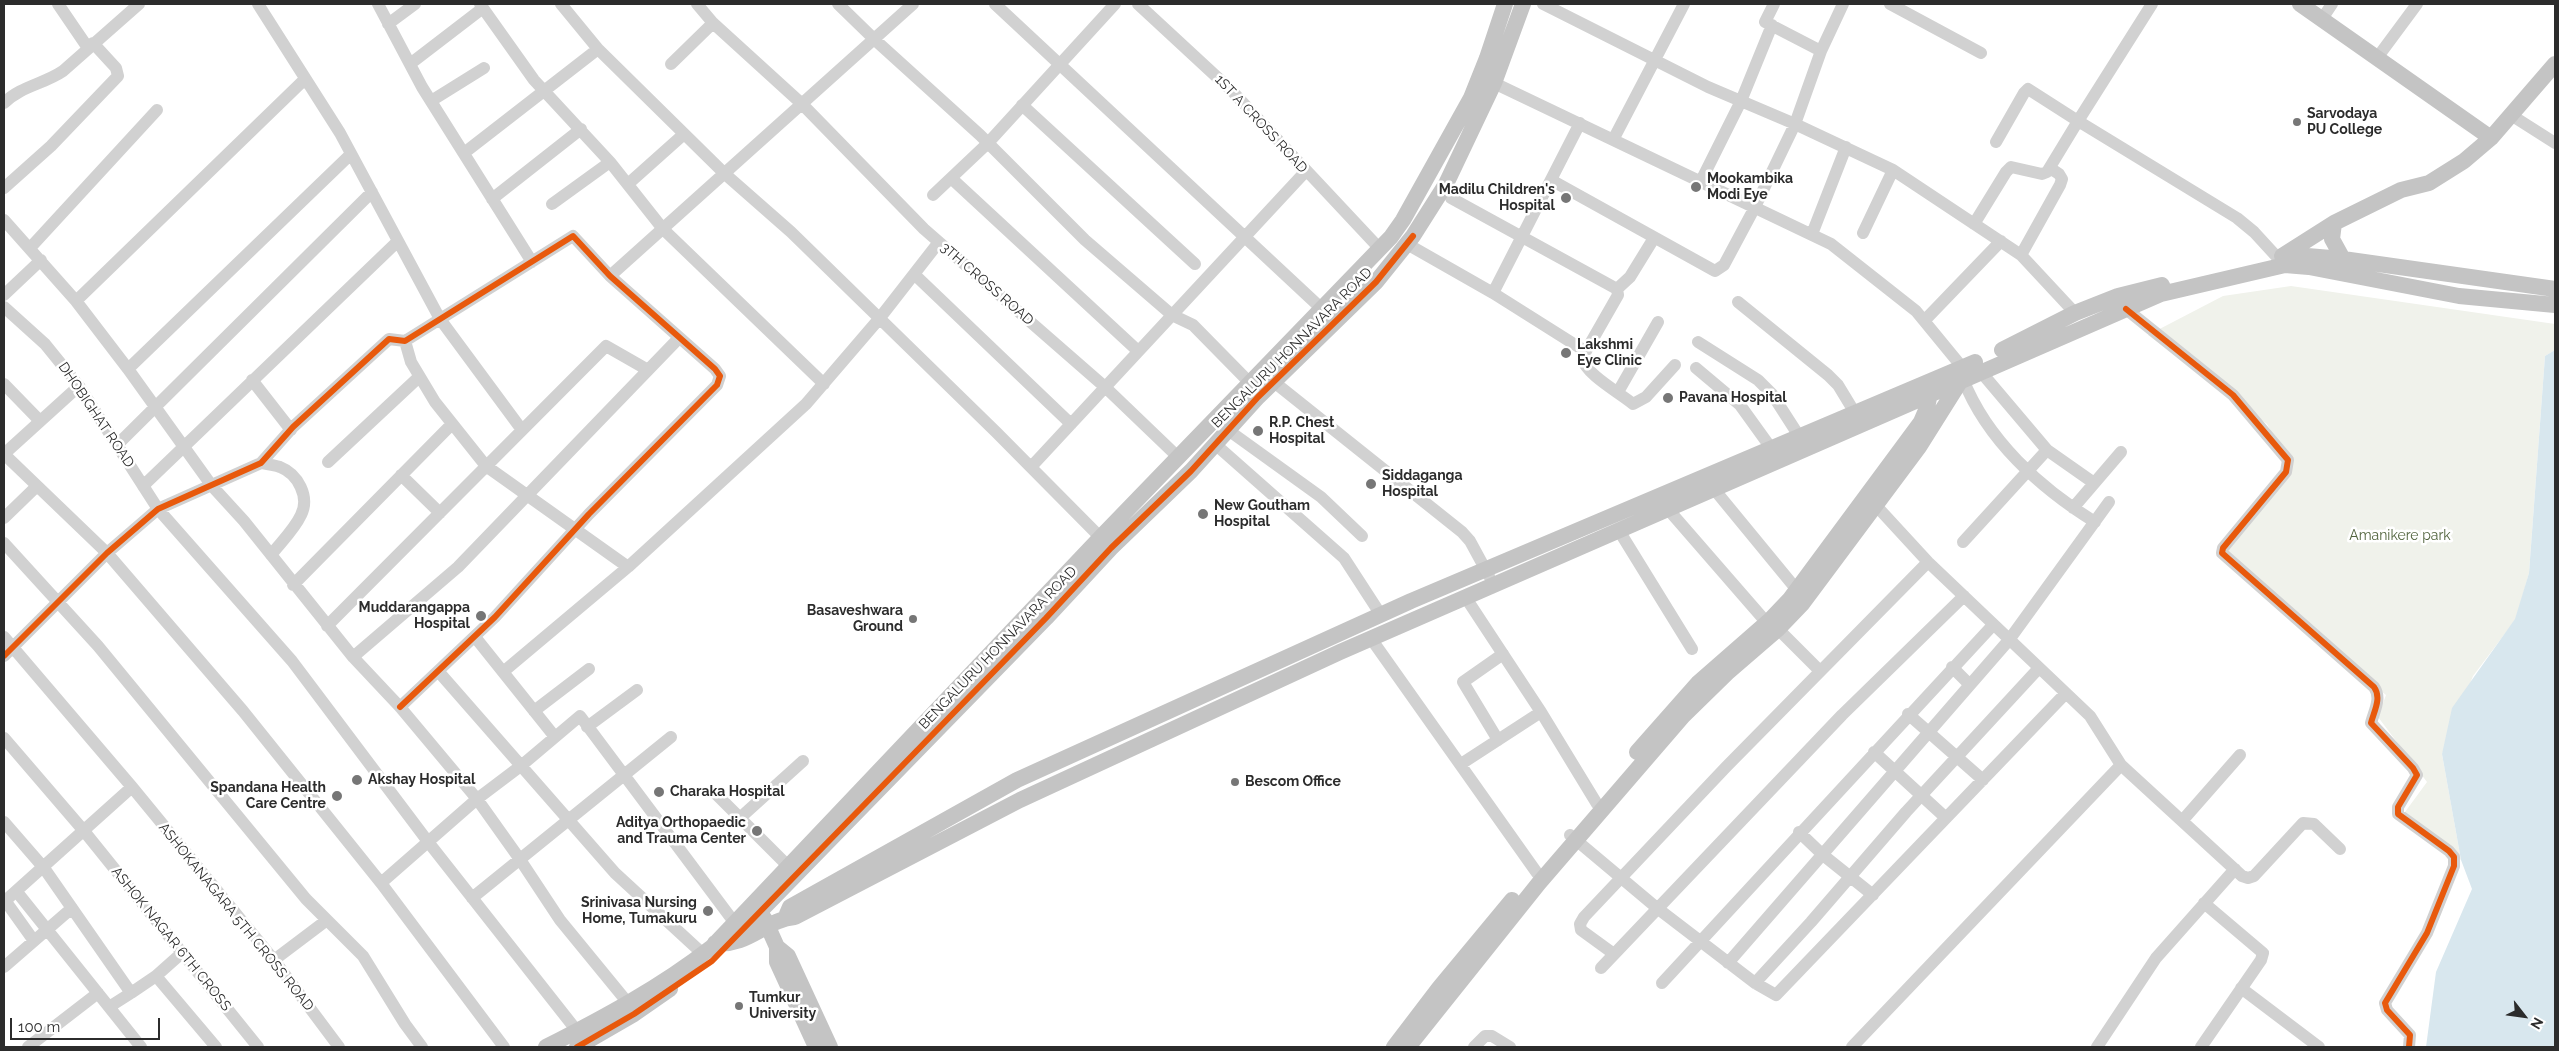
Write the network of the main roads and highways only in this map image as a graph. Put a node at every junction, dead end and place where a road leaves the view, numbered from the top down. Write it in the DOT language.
graph roads {
  1 [pos="1504,4"];
  2 [pos="1523,4"];
  3 [pos="2300,4"];
  4 [pos="2555,64"];
  5 [pos="2491,138"];
  6 [pos="2334,222"];
  7 [pos="2343,258"];
  8 [pos="2279,259"];
  9 [pos="2555,289"];
  10 [pos="2555,305"];
  11 [pos="1963,373"];
  12 [pos="1931,387"];
  13 [pos="1709,483"];
  14 [pos="1871,500"];
  15 [pos="1106,543"];
  16 [pos="1772,626"];
  17 [pos="1573,838"];
  18 [pos="806,864"];
  19 [pos="810,896"];
  20 [pos="757,906"];
  21 [pos="784,918"];
  22 [pos="768,927"];
  23 [pos="715,947"];
  24 [pos="777,947"];
  25 [pos="577,1039"];
  26 [pos="546,1047"];
  27 [pos="816,1047"];
  28 [pos="830,1047"];
  29 [pos="1394,1047"];
  30 [pos="1408,1047"];
  1 -- 15 [label="main road, BENGALURU HONNAVARA ROAD"];
  2 -- 15 [label="main road, BENGALURU HONNAVARA ROAD"];
  3 -- 5 [label="main road"];
  4 -- 5 [label="main road"];
  5 -- 6 [label="main road"];
  6 -- 7 [label="main road"];
  6 -- 8 [label="main road"];
  7 -- 8 [label="main road"];
  7 -- 9 [label="main road"];
  8 -- 10 [label="main road"];
  8 -- 11 [label="main road"];
  8 -- 11 [label="main road"];
  11 -- 12 [label="main road"];
  11 -- 14 [label="main road"];
  12 -- 13 [label="main road"];
  12 -- 13 [label="main road"];
  12 -- 14 [label="main road"];
  13 -- 19 [label="main road"];
  13 -- 21 [label="main road"];
  14 -- 16 [label="main road"];
  14 -- 16 [label="main road"];
  15 -- 18 [label="main road, BENGALURU HONNAVARA ROAD"];
  15 -- 20 [label="main road, BENGALURU HONNAVARA ROAD"];
  16 -- 17 [label="main road"];
  16 -- 17 [label="main road"];
  17 -- 29 [label="main road"];
  17 -- 30 [label="main road"];
  18 -- 19 [label="main road"];
  18 -- 20 [label="main road, BENGALURU HONNAVARA ROAD"];
  19 -- 21 [label="main road"];
  20 -- 22 [label="main road"];
  20 -- 23 [label="main road, BENGALURU HONNAVARA ROAD"];
  20 -- 23 [label="main road, BENGALURU HONNAVARA ROAD"];
  21 -- 22 [label="main road"];
  22 -- 23 [label="main road"];
  22 -- 24 [label="main road"];
  23 -- 25 [label="main road, BENGALURU HONNAVARA ROAD"];
  23 -- 25 [label="main road, BENGALURU HONNAVARA ROAD"];
  24 -- 27 [label="main road"];
  24 -- 28 [label="main road"];
  25 -- 26 [label="main road, BENGALURU HONNAVARA ROAD"];
}
